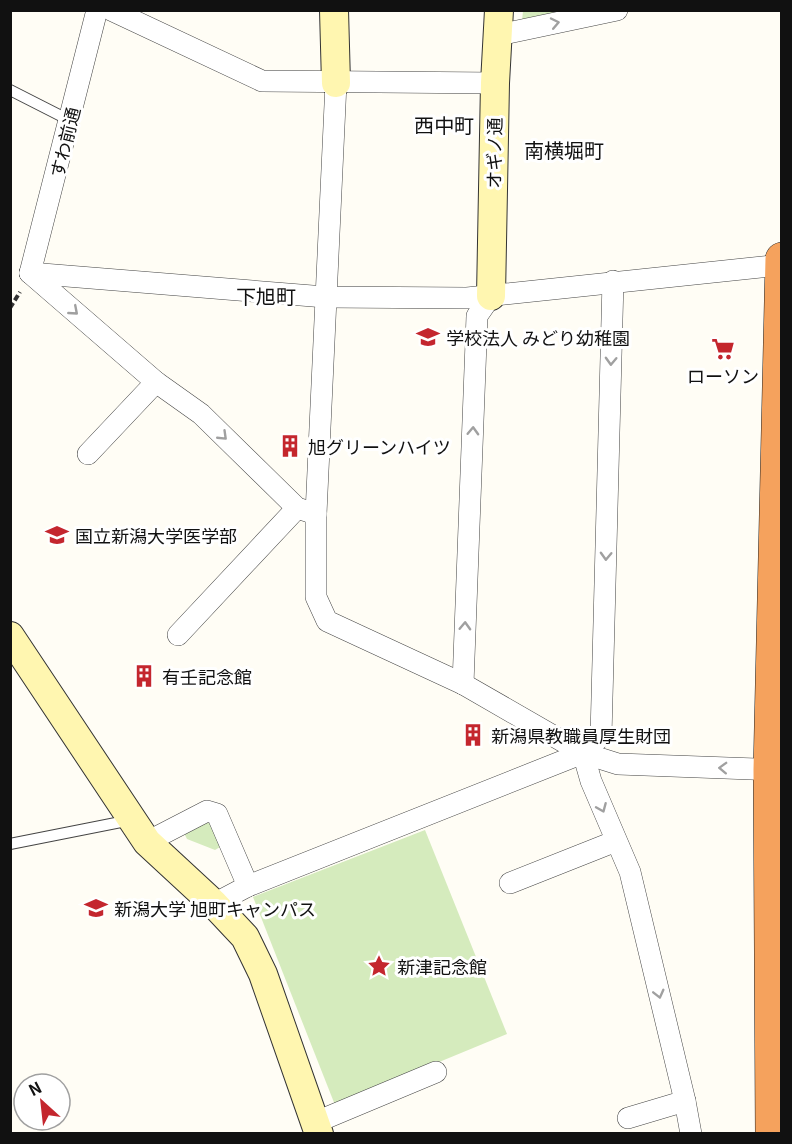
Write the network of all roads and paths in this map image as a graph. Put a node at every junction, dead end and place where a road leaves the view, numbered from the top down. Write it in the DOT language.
graph roads {
  1 [pos="98,10"];
  2 [pos="111,10"];
  3 [pos="334,10"];
  4 [pos="617,10"];
  5 [pos="498,23"];
  6 [pos="336,83"];
  7 [pos="495,83"];
  8 [pos="10,90"];
  9 [pos="69,120"];
  10 [pos="782,259"];
  11 [pos="781,265"];
  12 [pos="30,273"];
  13 [pos="613,281"];
  14 [pos="490,296"];
  15 [pos="325,297"];
  16 [pos="156,382"];
  17 [pos="88,454"];
  18 [pos="306,511"];
  19 [pos="779,583"];
  20 [pos="178,634"];
  21 [pos="10,636"];
  22 [pos="463,684"];
  23 [pos="583,753"];
  24 [pos="776,770"];
  25 [pos="139,831"];
  26 [pos="616,840"];
  27 [pos="10,844"];
  28 [pos="510,883"];
  29 [pos="248,886"];
  30 [pos="214,904"];
  31 [pos="776,982"];
  32 [pos="436,1072"];
  33 [pos="685,1101"];
  34 [pos="628,1118"];
  35 [pos="316,1128"];
  36 [pos="691,1134"];
  37 [pos="772,1134"];
  1 -- 9 [label="street, すわ前通"];
  2 -- 6 [label="street"];
  3 -- 6 [label="street"];
  5 -- 4 [label="street, one-way"];
  5 -- 7 [label="street, オギノ通"];
  6 -- 7 [label="street"];
  6 -- 15 [label="street"];
  7 -- 14 [label="street, オギノ通"];
  8 -- 9 [label="lane"];
  9 -- 12 [label="street, すわ前通"];
  10 -- 11 [label="highway"];
  11 -- 13 [label="street"];
  11 -- 19 [label="highway"];
  12 -- 15 [label="street"];
  12 -- 16 [label="street, one-way"];
  13 -- 14 [label="street"];
  13 -- 23 [label="street, one-way"];
  14 -- 15 [label="street"];
  22 -- 14 [label="street, one-way"];
  15 -- 18 [label="street"];
  16 -- 17 [label="street"];
  16 -- 18 [label="street, one-way"];
  18 -- 20 [label="street"];
  18 -- 22 [label="street"];
  19 -- 24 [label="highway"];
  21 -- 25 [label="street"];
  22 -- 23 [label="street"];
  24 -- 23 [label="street, one-way"];
  23 -- 26 [label="street, one-way"];
  23 -- 29 [label="street"];
  24 -- 31 [label="highway"];
  25 -- 27 [label="lane"];
  25 -- 29 [label="street"];
  25 -- 30 [label="street"];
  26 -- 28 [label="street"];
  26 -- 33 [label="street, one-way"];
  29 -- 30 [label="street"];
  30 -- 35 [label="street"];
  31 -- 37 [label="highway"];
  32 -- 35 [label="street"];
  33 -- 34 [label="street"];
  33 -- 36 [label="street"];
}
